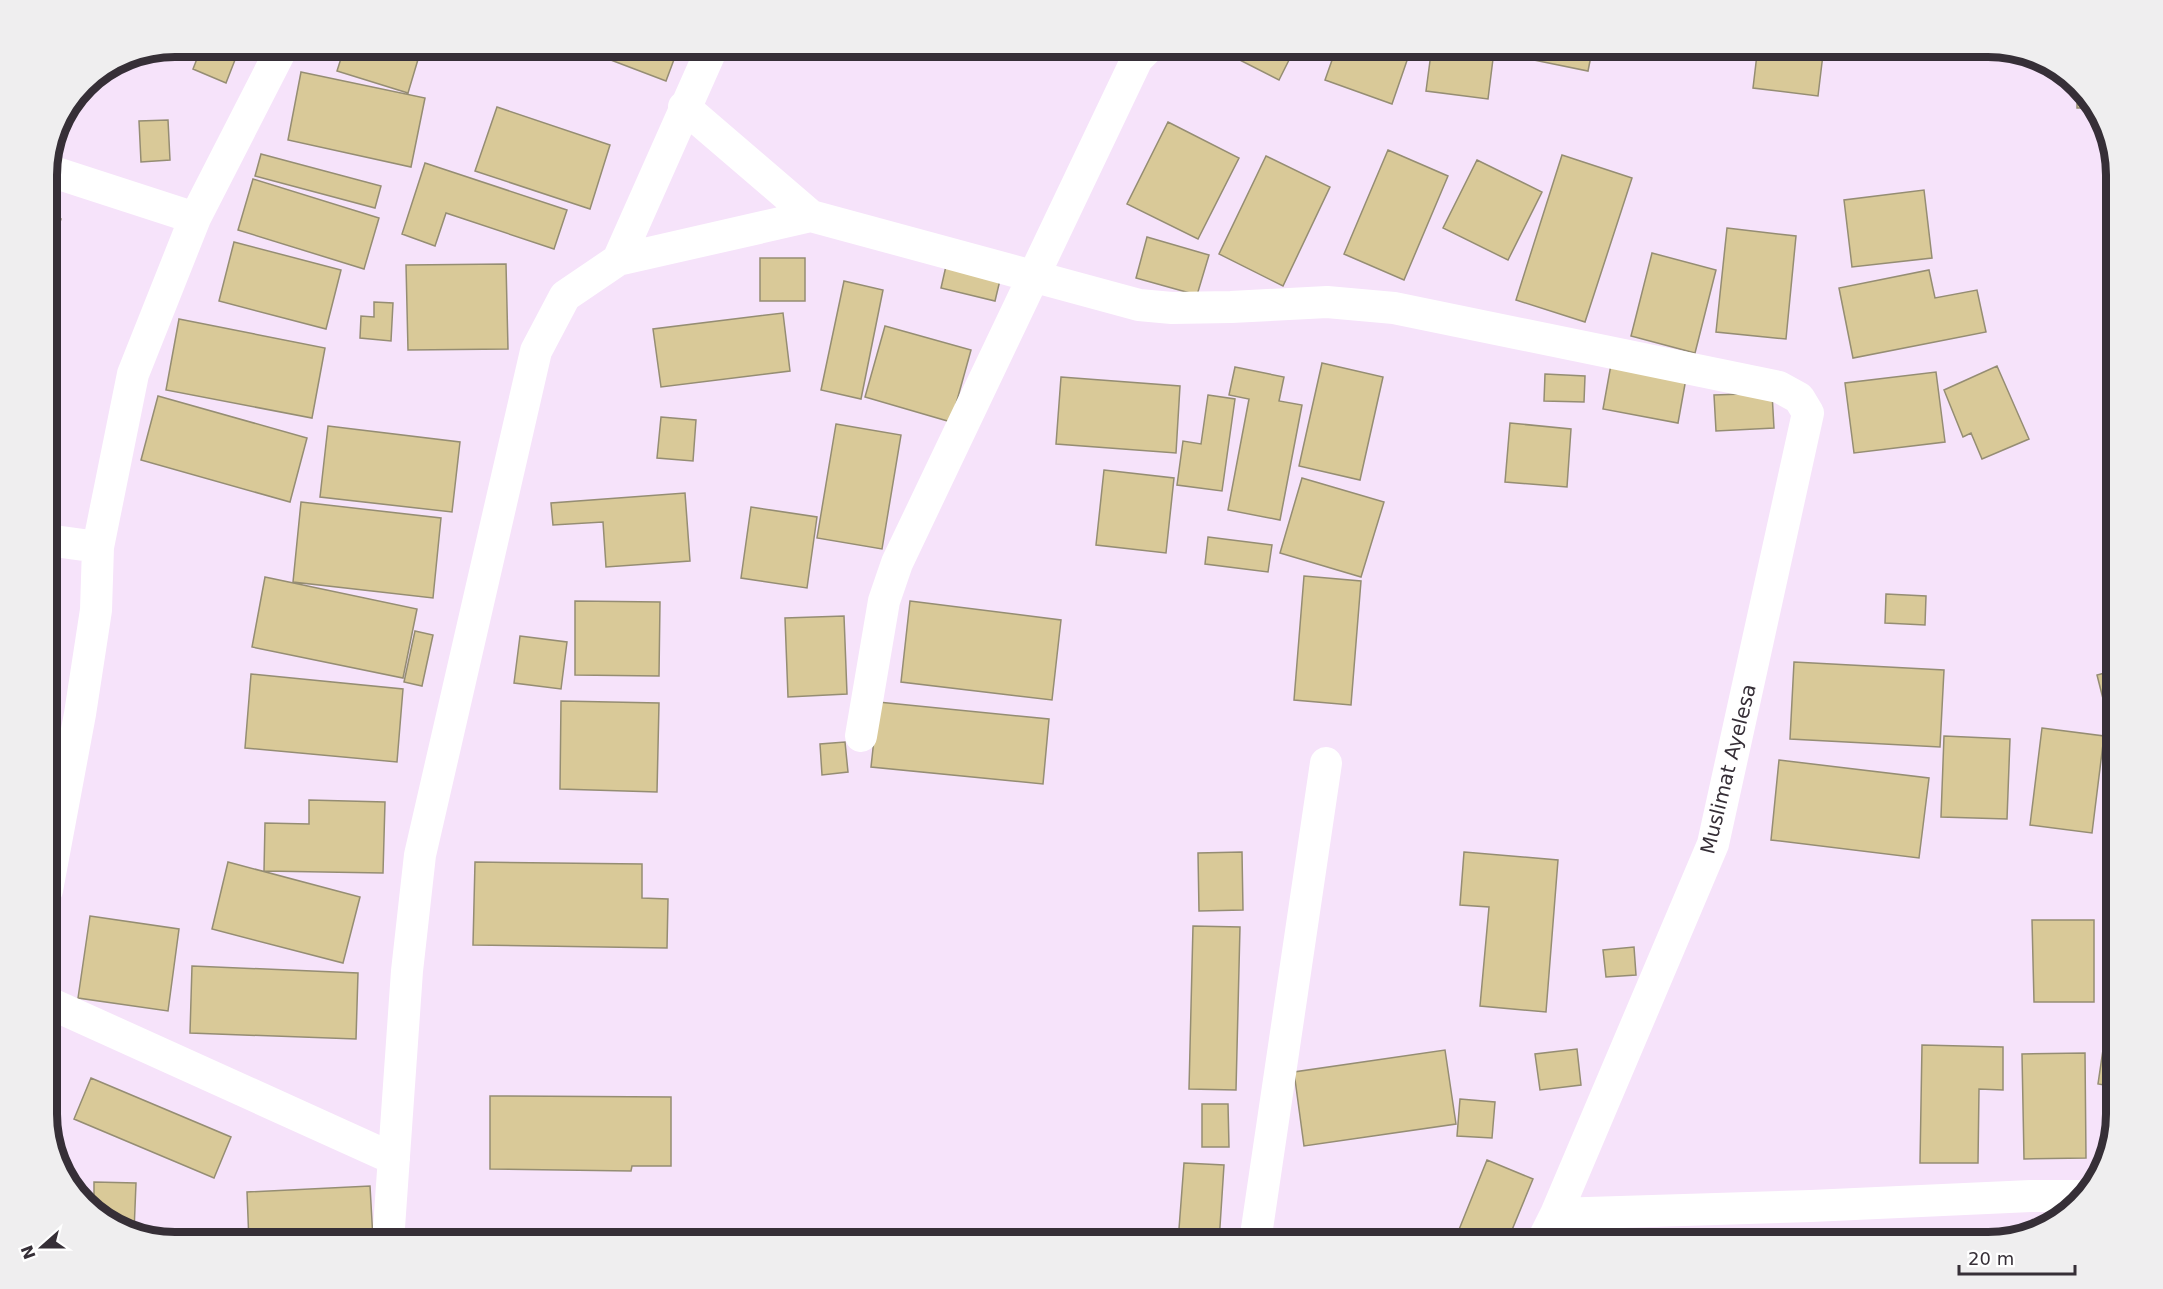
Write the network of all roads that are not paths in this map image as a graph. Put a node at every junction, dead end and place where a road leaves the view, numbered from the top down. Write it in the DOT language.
graph roads {
  1 [pos="277,57"];
  2 [pos="708,57"];
  3 [pos="1139,57"];
  4 [pos="684,107"];
  5 [pos="57,173"];
  6 [pos="811,216"];
  7 [pos="195,218"];
  8 [pos="618,260"];
  9 [pos="1034,276"];
  10 [pos="57,541"];
  11 [pos="98,547"];
  12 [pos="861,736"];
  13 [pos="1326,763"];
  14 [pos="57,837"];
  15 [pos="57,1007"];
  16 [pos="394,1159"];
  17 [pos="2074,1196"];
  18 [pos="1556,1214"];
  19 [pos="389,1232"];
  20 [pos="1256,1232"];
  21 [pos="1547,1232"];
  1 -- 7 [label="street"];
  2 -- 4 [label="street"];
  3 -- 9 [label="street"];
  4 -- 6 [label="street"];
  4 -- 8 [label="street"];
  5 -- 7 [label="street"];
  6 -- 8 [label="street"];
  6 -- 9 [label="street"];
  7 -- 11 [label="street"];
  8 -- 16 [label="street"];
  9 -- 12 [label="street"];
  9 -- 18 [label="street, Muslimat Ayelesa"];
  10 -- 11 [label="street"];
  11 -- 14 [label="street"];
  13 -- 20 [label="street"];
  15 -- 16 [label="street"];
  16 -- 19 [label="street"];
  17 -- 18 [label="street"];
  18 -- 21 [label="street, Muslimat Ayelesa"];
}
